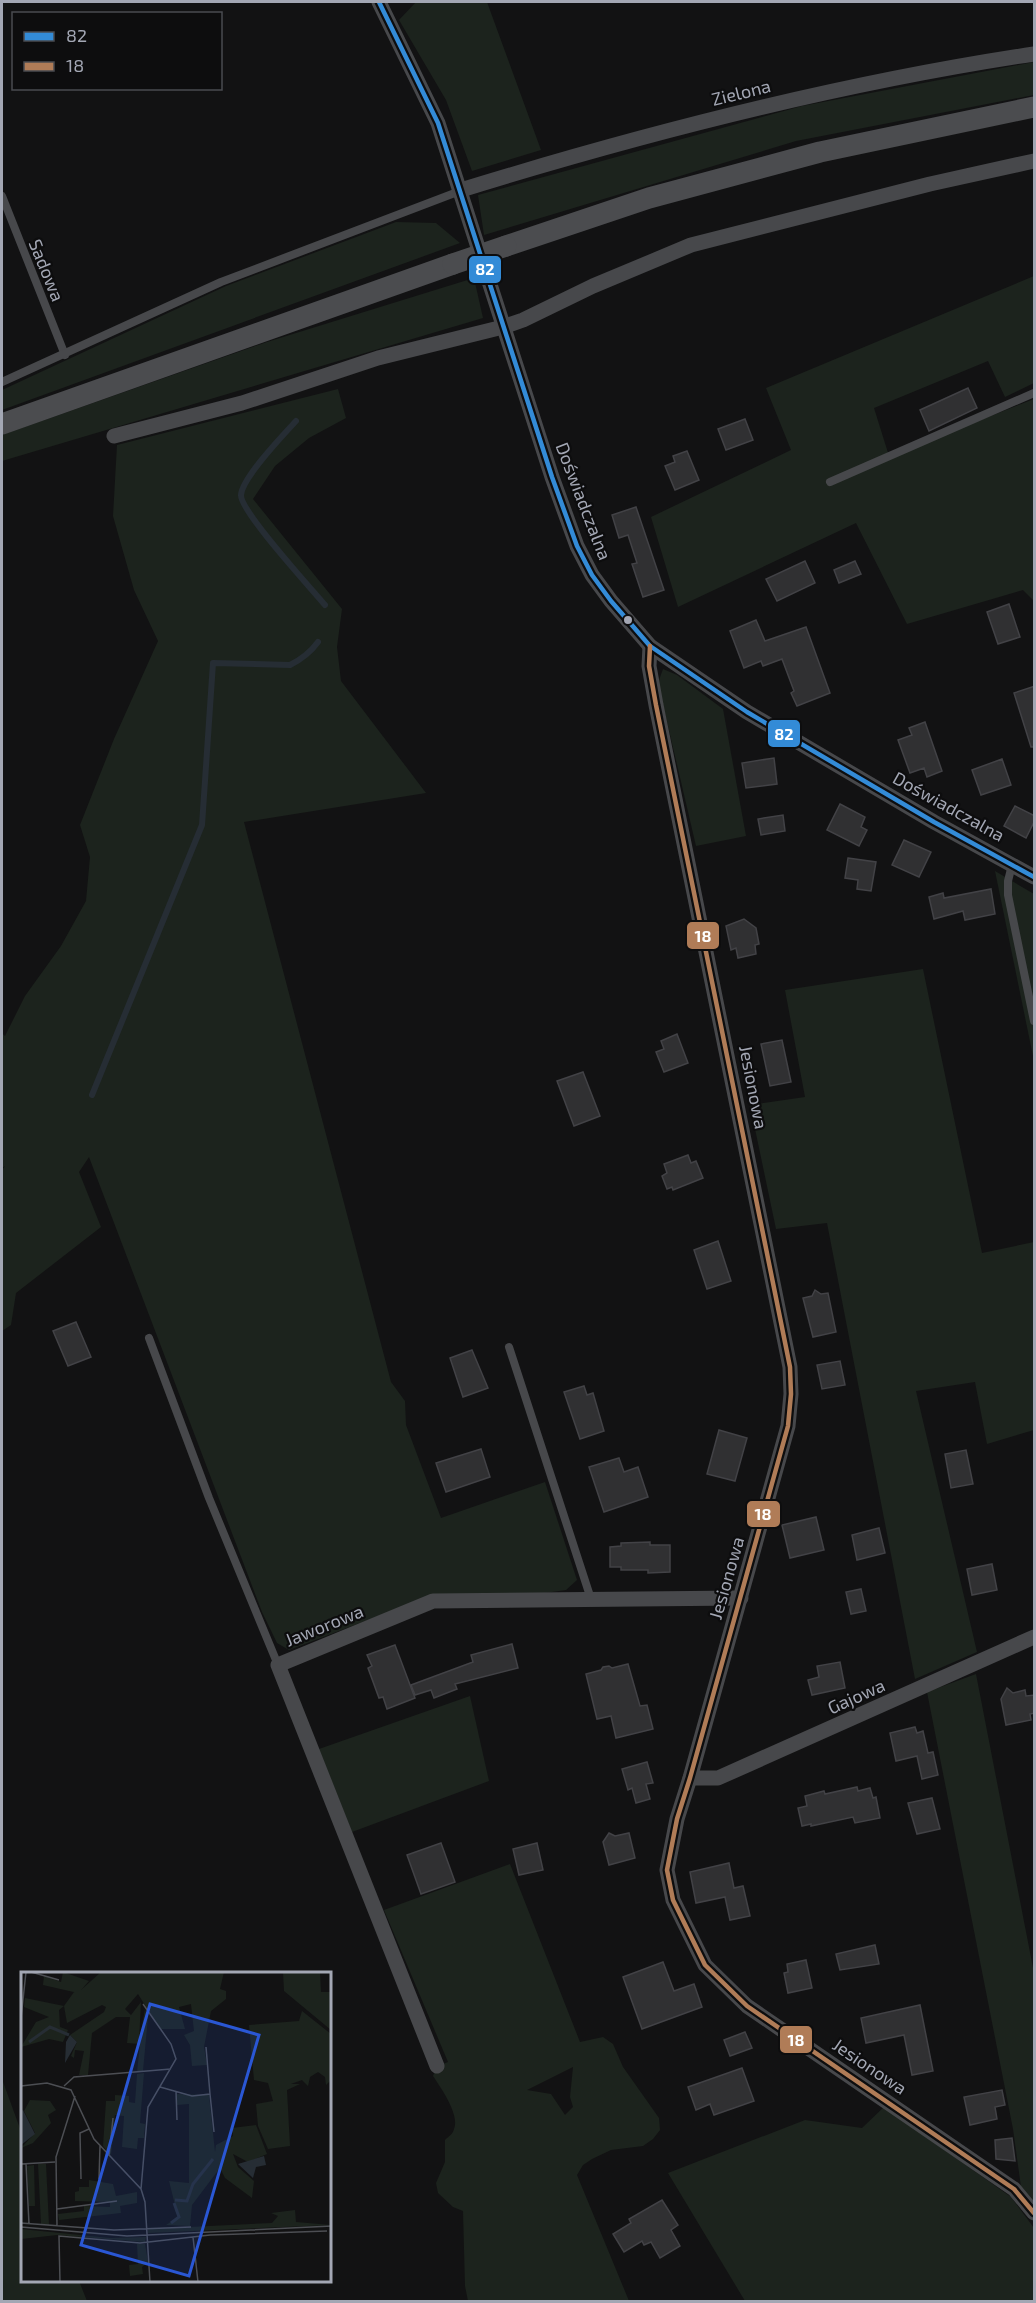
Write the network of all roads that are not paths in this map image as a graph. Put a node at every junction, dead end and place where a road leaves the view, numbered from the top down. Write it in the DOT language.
graph roads {
  1 [pos="379,2"];
  2 [pos="1035,54"];
  3 [pos="1035,107"];
  4 [pos="1035,161"];
  5 [pos="461,190"];
  6 [pos="2,196"];
  7 [pos="503,327"];
  8 [pos="65,355"];
  9 [pos="2,382"];
  10 [pos="1035,393"];
  11 [pos="2,424"];
  12 [pos="114,436"];
  13 [pos="830,482"];
  14 [pos="650,646"];
  15 [pos="1012,864"];
  16 [pos="1035,877"];
  17 [pos="1035,1021"];
  18 [pos="149,1338"];
  19 [pos="509,1347"];
  20 [pos="741,1598"];
  21 [pos="591,1599"];
  22 [pos="1035,1638"];
  23 [pos="278,1665"];
  24 [pos="690,1778"];
  25 [pos="437,2066"];
  26 [pos="1035,2212"];
  1 -- 5 [label="street, Doświadczalna"];
  2 -- 5 [label="street, Zielona"];
  3 -- 11 [label="main road, bridge"];
  4 -- 7 [label="street"];
  5 -- 7 [label="street, Doświadczalna"];
  5 -- 8 [label="lane"];
  6 -- 8 [label="lane, Sadowa"];
  7 -- 12 [label="street"];
  7 -- 14 [label="street, Doświadczalna"];
  8 -- 9 [label="lane"];
  10 -- 13 [label="lane"];
  14 -- 15 [label="street, Doświadczalna"];
  14 -- 20 [label="street, Jesionowa"];
  15 -- 16 [label="street, Doświadczalna"];
  15 -- 17 [label="lane"];
  18 -- 23 [label="lane"];
  19 -- 21 [label="lane"];
  20 -- 21 [label="street, Jaworowa"];
  20 -- 24 [label="street, Jesionowa"];
  21 -- 23 [label="street, Jaworowa"];
  22 -- 24 [label="street, Gajowa"];
  23 -- 25 [label="street, Jaworowa"];
  24 -- 26 [label="street, Jesionowa"];
}
